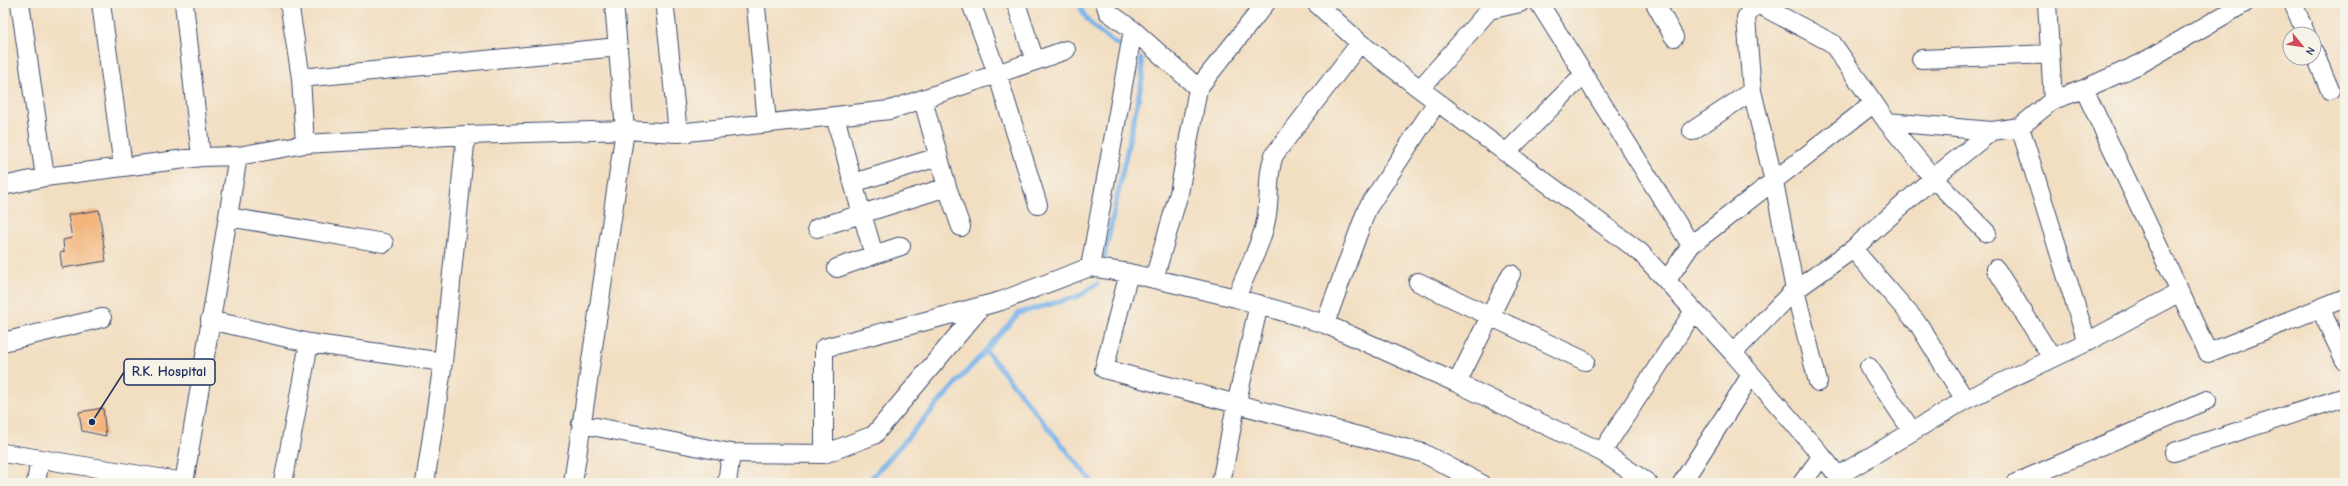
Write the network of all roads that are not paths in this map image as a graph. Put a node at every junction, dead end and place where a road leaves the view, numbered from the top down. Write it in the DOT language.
graph roads {
  1 [pos="20,3"];
  2 [pos="101,3"];
  3 [pos="184,3"];
  4 [pos="289,3"];
  5 [pos="614,3"];
  6 [pos="971,3"];
  7 [pos="1016,3"];
  8 [pos="1266,3"];
  9 [pos="1316,3"];
  10 [pos="1520,3"];
  11 [pos="1539,3"];
  12 [pos="1655,3"];
  13 [pos="1755,3"];
  14 [pos="2047,3"];
  15 [pos="2245,3"];
  16 [pos="2293,3"];
  17 [pos="1109,6"];
  18 [pos="1486,6"];
  19 [pos="756,7"];
  20 [pos="665,9"];
  21 [pos="2303,26"];
  22 [pos="1133,30"];
  23 [pos="1674,37"];
  24 [pos="1360,43"];
  25 [pos="618,47"];
  26 [pos="1066,50"];
  27 [pos="2049,54"];
  28 [pos="1921,59"];
  29 [pos="1035,61"];
  30 [pos="2320,66"];
  31 [pos="997,73"];
  32 [pos="1584,74"];
  33 [pos="301,78"];
  34 [pos="1198,88"];
  35 [pos="1420,89"];
  36 [pos="2084,89"];
  37 [pos="2330,90"];
  38 [pos="1752,91"];
  39 [pos="923,100"];
  40 [pos="2053,100"];
  41 [pos="1437,102"];
  42 [pos="1874,103"];
  43 [pos="835,116"];
  44 [pos="1887,122"];
  45 [pos="767,123"];
  46 [pos="2020,127"];
  47 [pos="625,130"];
  48 [pos="1692,131"];
  49 [pos="1992,131"];
  50 [pos="678,133"];
  51 [pos="466,135"];
  52 [pos="305,144"];
  53 [pos="1506,153"];
  54 [pos="238,156"];
  55 [pos="201,157"];
  56 [pos="938,157"];
  57 [pos="124,167"];
  58 [pos="46,177"];
  59 [pos="1933,178"];
  60 [pos="853,182"];
  61 [pos="1774,182"];
  62 [pos="3,186"];
  63 [pos="947,187"];
  64 [pos="1038,205"];
  65 [pos="862,215"];
  66 [pos="228,217"];
  67 [pos="961,227"];
  68 [pos="817,228"];
  69 [pos="1986,233"];
  70 [pos="384,242"];
  71 [pos="1691,245"];
  72 [pos="901,246"];
  73 [pos="1853,249"];
  74 [pos="874,255"];
  75 [pos="1090,267"];
  76 [pos="837,268"];
  77 [pos="1996,269"];
  78 [pos="1129,274"];
  79 [pos="1511,274"];
  80 [pos="1154,279"];
  81 [pos="1667,280"];
  82 [pos="1418,282"];
  83 [pos="1795,290"];
  84 [pos="2180,292"];
  85 [pos="1236,298"];
  86 [pos="2345,298"];
  87 [pos="1260,304"];
  88 [pos="982,306"];
  89 [pos="2320,308"];
  90 [pos="1694,311"];
  91 [pos="1491,315"];
  92 [pos="102,318"];
  93 [pos="210,320"];
  94 [pos="1325,324"];
  95 [pos="3,342"];
  96 [pos="2087,342"];
  97 [pos="309,343"];
  98 [pos="1732,353"];
  99 [pos="2052,358"];
  100 [pos="1585,361"];
  101 [pos="443,362"];
  102 [pos="2345,362"];
  103 [pos="1869,367"];
  104 [pos="1751,375"];
  105 [pos="1818,382"];
  106 [pos="1457,383"];
  107 [pos="2345,397"];
  108 [pos="1965,400"];
  109 [pos="2207,400"];
  110 [pos="1236,405"];
  111 [pos="581,424"];
  112 [pos="1912,431"];
  113 [pos="1602,452"];
  114 [pos="2174,452"];
  115 [pos="3,453"];
  116 [pos="731,453"];
  117 [pos="824,454"];
  118 [pos="1822,456"];
  119 [pos="40,459"];
  120 [pos="95,475"];
  121 [pos="1839,480"];
  122 [pos="184,482"];
  123 [pos="36,483"];
  124 [pos="283,483"];
  125 [pos="425,483"];
  126 [pos="573,483"];
  127 [pos="727,483"];
  128 [pos="1221,483"];
  129 [pos="1480,483"];
  130 [pos="1648,483"];
  131 [pos="1682,483"];
  132 [pos="1802,483"];
  133 [pos="2016,483"];
  1 -- 58 [label="street"];
  2 -- 57 [label="street"];
  3 -- 55 [label="street"];
  4 -- 33 [label="street"];
  5 -- 25 [label="street"];
  6 -- 31 [label="street"];
  7 -- 29 [label="street"];
  8 -- 34 [label="street"];
  9 -- 24 [label="street"];
  10 -- 18 [label="street"];
  11 -- 32 [label="street"];
  12 -- 23 [label="street"];
  13 -- 38 [label="street"];
  13 -- 42 [label="street"];
  14 -- 27 [label="street"];
  15 -- 36 [label="street"];
  16 -- 21 [label="street"];
  17 -- 22 [label="street"];
  18 -- 35 [label="street"];
  19 -- 45 [label="street"];
  20 -- 50 [label="street"];
  22 -- 34 [label="street"];
  22 -- 75 [label="street"];
  24 -- 35 [label="street"];
  24 -- 85 [label="street"];
  25 -- 33 [label="street"];
  25 -- 47 [label="street"];
  26 -- 29 [label="street"];
  27 -- 28 [label="street"];
  27 -- 40 [label="street"];
  29 -- 31 [label="street"];
  30 -- 37 [label="street"];
  31 -- 39 [label="street"];
  31 -- 64 [label="street"];
  32 -- 53 [label="street"];
  32 -- 71 [label="street"];
  33 -- 52 [label="street"];
  34 -- 80 [label="street"];
  35 -- 41 [label="street"];
  36 -- 40 [label="street"];
  36 -- 84 [label="street"];
  38 -- 48 [label="street"];
  38 -- 61 [label="street"];
  39 -- 43 [label="street"];
  39 -- 56 [label="street"];
  40 -- 46 [label="street"];
  41 -- 53 [label="street"];
  41 -- 94 [label="street"];
  42 -- 44 [label="street"];
  42 -- 61 [label="street"];
  43 -- 45 [label="street"];
  43 -- 60 [label="street"];
  44 -- 49 [label="street"];
  44 -- 59 [label="street"];
  45 -- 50 [label="street"];
  46 -- 49 [label="street"];
  46 -- 96 [label="street"];
  47 -- 50 [label="street"];
  47 -- 51 [label="street"];
  47 -- 111 [label="street"];
  49 -- 59 [label="street"];
  51 -- 52 [label="street"];
  51 -- 101 [label="street"];
  52 -- 54 [label="street"];
  53 -- 81 [label="street"];
  54 -- 55 [label="street"];
  54 -- 66 [label="street"];
  55 -- 57 [label="street"];
  56 -- 60 [label="street"];
  56 -- 63 [label="street"];
  57 -- 58 [label="street"];
  58 -- 62 [label="street"];
  59 -- 69 [label="street"];
  59 -- 73 [label="street"];
  60 -- 65 [label="street"];
  61 -- 71 [label="street"];
  61 -- 83 [label="street"];
  63 -- 65 [label="street"];
  63 -- 67 [label="street"];
  65 -- 68 [label="street"];
  65 -- 74 [label="street"];
  66 -- 70 [label="street"];
  66 -- 93 [label="street"];
  71 -- 81 [label="street"];
  72 -- 74 [label="street"];
  73 -- 83 [label="street"];
  73 -- 108 [label="street"];
  74 -- 76 [label="street"];
  75 -- 78 [label="street"];
  75 -- 88 [label="street"];
  77 -- 99 [label="street"];
  78 -- 80 [label="street"];
  78 -- 110 [label="street"];
  79 -- 91 [label="street"];
  80 -- 85 [label="street"];
  81 -- 90 [label="street"];
  82 -- 91 [label="street"];
  83 -- 98 [label="street"];
  83 -- 105 [label="street"];
  84 -- 89 [label="street"];
  84 -- 96 [label="street"];
  85 -- 87 [label="street"];
  86 -- 89 [label="street"];
  87 -- 94 [label="street"];
  87 -- 110 [label="street"];
  88 -- 117 [label="street"];
  88 -- 117 [label="street"];
  89 -- 102 [label="street"];
  90 -- 98 [label="street"];
  90 -- 113 [label="street"];
  91 -- 100 [label="street"];
  91 -- 106 [label="street"];
  92 -- 95 [label="street"];
  93 -- 97 [label="street"];
  93 -- 122 [label="street"];
  94 -- 106 [label="street"];
  96 -- 99 [label="street"];
  97 -- 101 [label="street"];
  97 -- 124 [label="street"];
  98 -- 104 [label="street"];
  99 -- 108 [label="street"];
  101 -- 125 [label="street"];
  103 -- 112 [label="street"];
  104 -- 118 [label="street"];
  104 -- 131 [label="street"];
  106 -- 113 [label="street"];
  107 -- 114 [label="street"];
  108 -- 112 [label="street"];
  109 -- 133 [label="street"];
  110 -- 128 [label="street"];
  110 -- 129 [label="street"];
  111 -- 116 [label="street"];
  111 -- 126 [label="street"];
  112 -- 121 [label="street"];
  113 -- 130 [label="street"];
  115 -- 119 [label="street"];
  116 -- 117 [label="street"];
  116 -- 127 [label="street"];
  118 -- 121 [label="street"];
  118 -- 132 [label="street"];
  119 -- 120 [label="street"];
  119 -- 123 [label="street"];
  120 -- 122 [label="street"];
}
